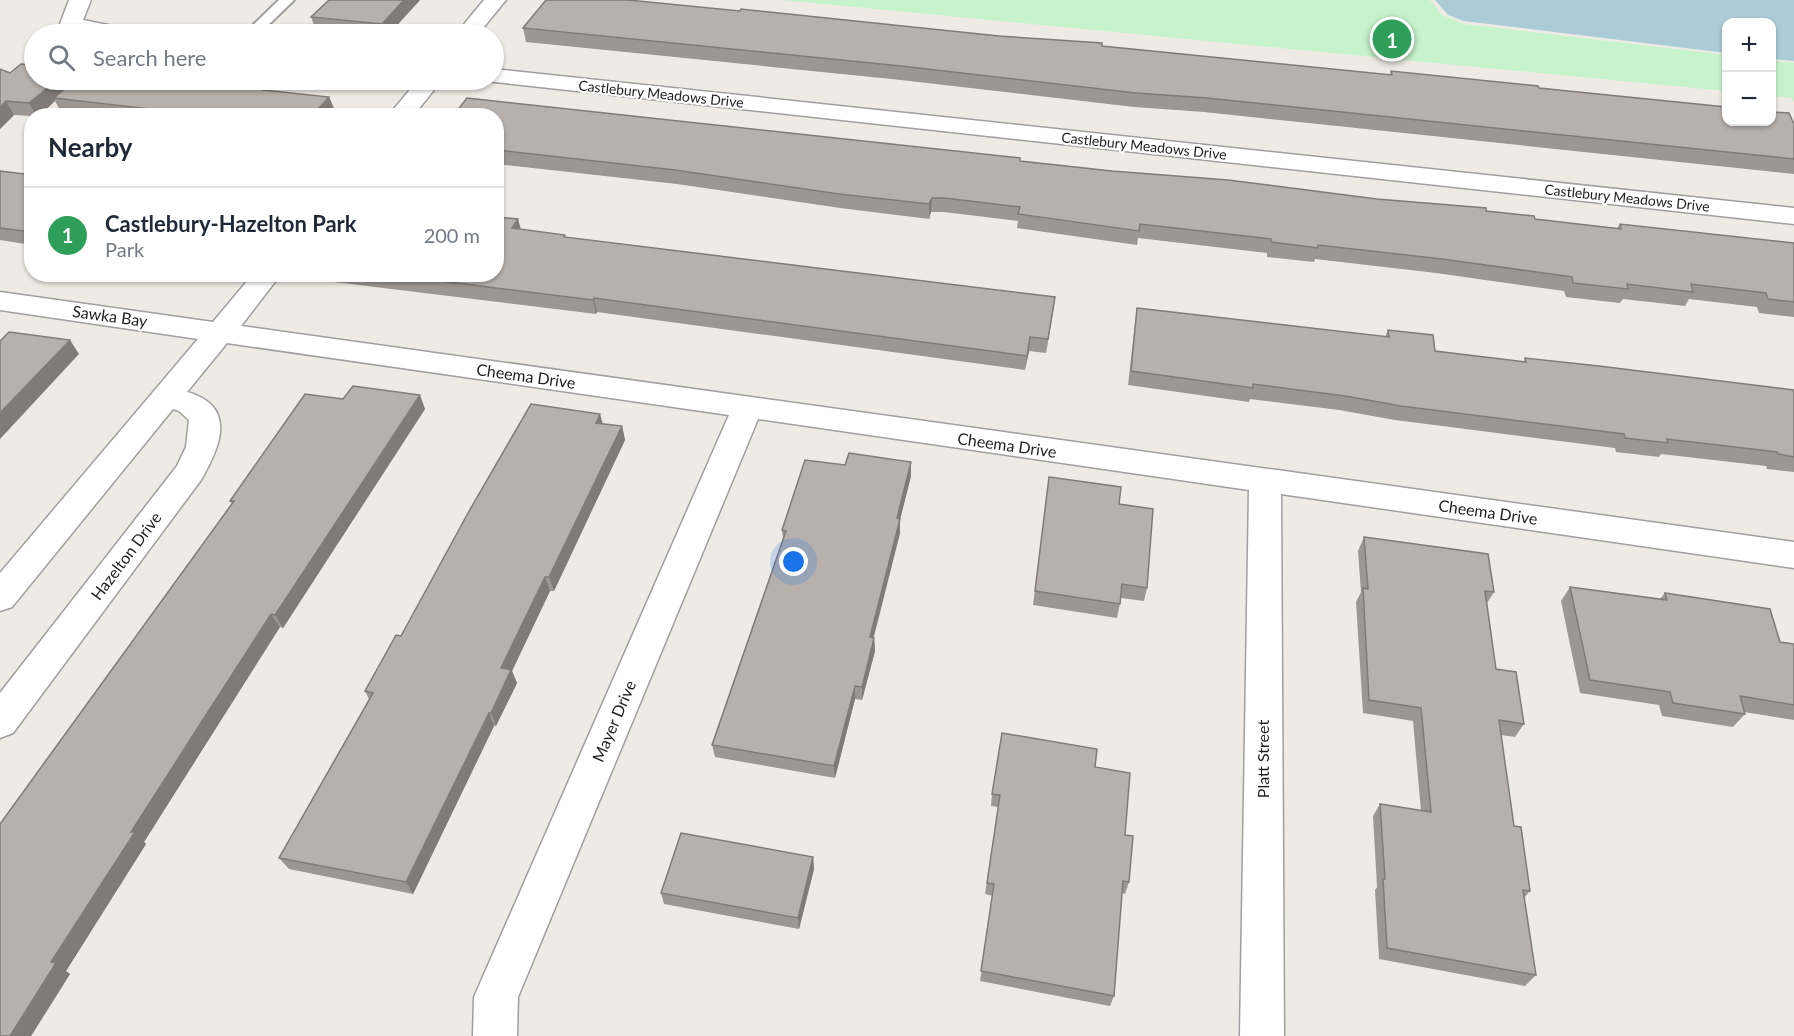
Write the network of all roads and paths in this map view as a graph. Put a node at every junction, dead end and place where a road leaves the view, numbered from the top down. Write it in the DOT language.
graph roads {
  1 [pos="80,0"];
  2 [pos="287,0"];
  3 [pos="495,0"];
  4 [pos="71,24"];
  5 [pos="262,24"];
  6 [pos="475,24"];
  7 [pos="504,77"];
  8 [pos="422,90"];
  9 [pos="407,108"];
  10 [pos="1794,216"];
  11 [pos="261,282"];
  12 [pos="0,301"];
  13 [pos="220,331"];
  14 [pos="166,397"];
  15 [pos="747,408"];
  16 [pos="1265,481"];
  17 [pos="1794,555"];
  18 [pos="0,597"];
  19 [pos="0,722"];
  20 [pos="495,1036"];
  21 [pos="1262,1036"];
  1 -- 4 [label="street"];
  2 -- 5 [label="lane"];
  3 -- 6 [label="street"];
  7 -- 10 [label="street, Castlebury Meadows Drive"];
  8 -- 9 [label="street"];
  11 -- 13 [label="street"];
  12 -- 13 [label="street, Sawka Bay"];
  13 -- 14 [label="street"];
  13 -- 15 [label="street, Cheema Drive"];
  14 -- 18 [label="street"];
  14 -- 19 [label="street, Hazelton Drive"];
  15 -- 16 [label="street, Cheema Drive"];
  15 -- 20 [label="street, Mayer Drive"];
  16 -- 17 [label="street, Cheema Drive"];
  16 -- 21 [label="street, Platt Street"];
}
